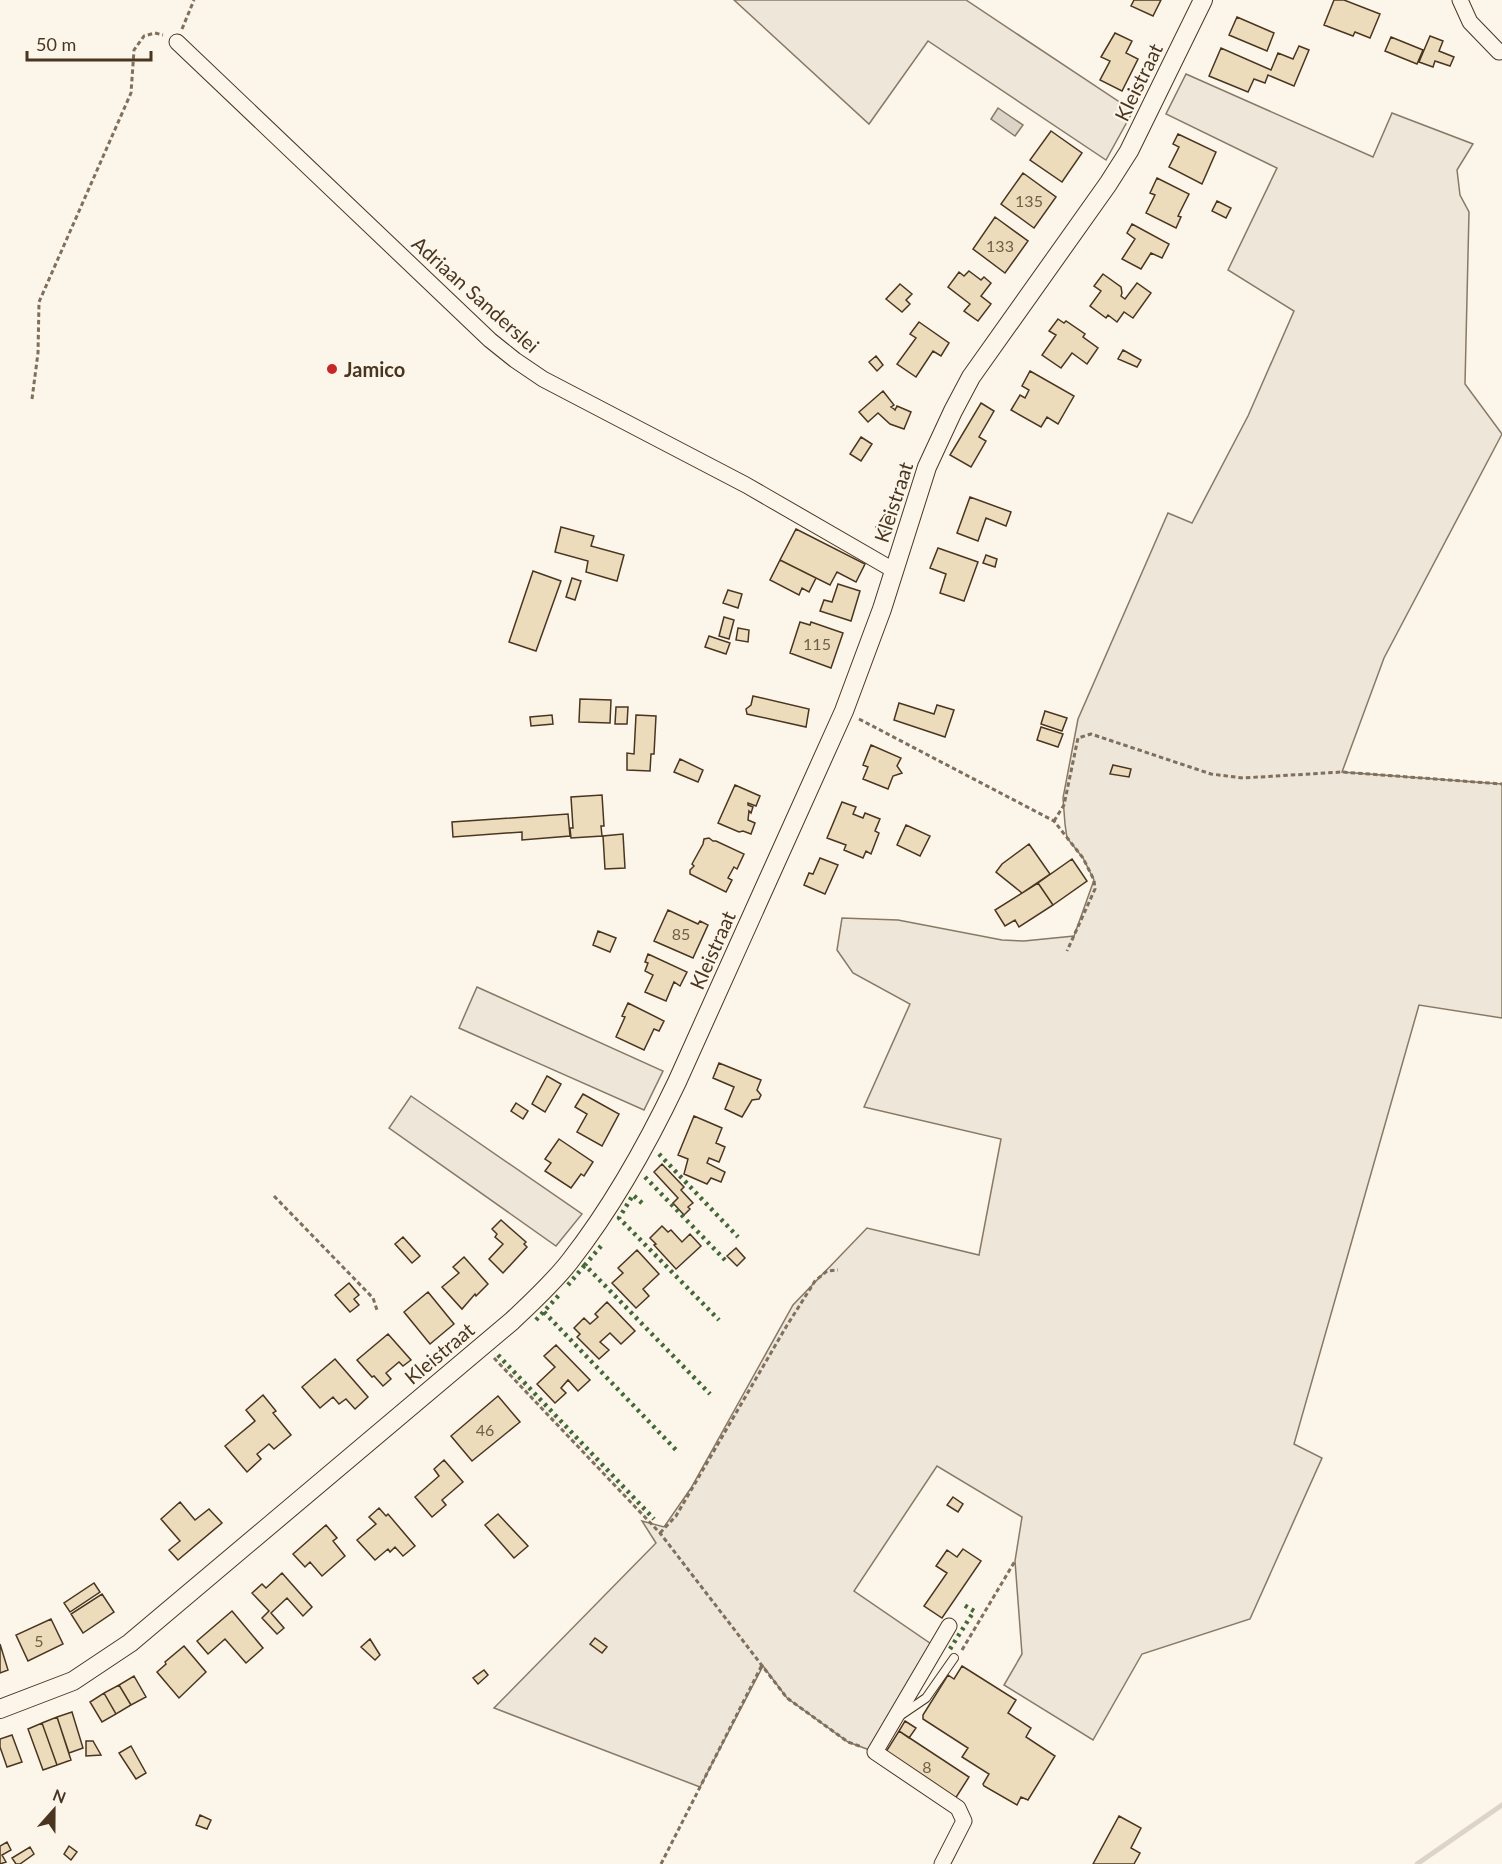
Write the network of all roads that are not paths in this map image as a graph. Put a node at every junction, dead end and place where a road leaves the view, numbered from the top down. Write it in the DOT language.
graph roads {
  1 [pos="1203,0"];
  2 [pos="1460,0"];
  3 [pos="177,42"];
  4 [pos="1499,52"];
  5 [pos="895,570"];
  6 [pos="949,1626"];
  7 [pos="954,1658"];
  8 [pos="0,1709"];
  9 [pos="894,1719"];
  10 [pos="942,1864"];
  1 -- 5 [label="street, Kleistraat"];
  2 -- 4 [label="street"];
  3 -- 5 [label="street, Adriaan Sanderslei"];
  5 -- 8 [label="street, Kleistraat"];
  6 -- 9 [label="street"];
  7 -- 9 [label="lane"];
  9 -- 10 [label="street"];
}
